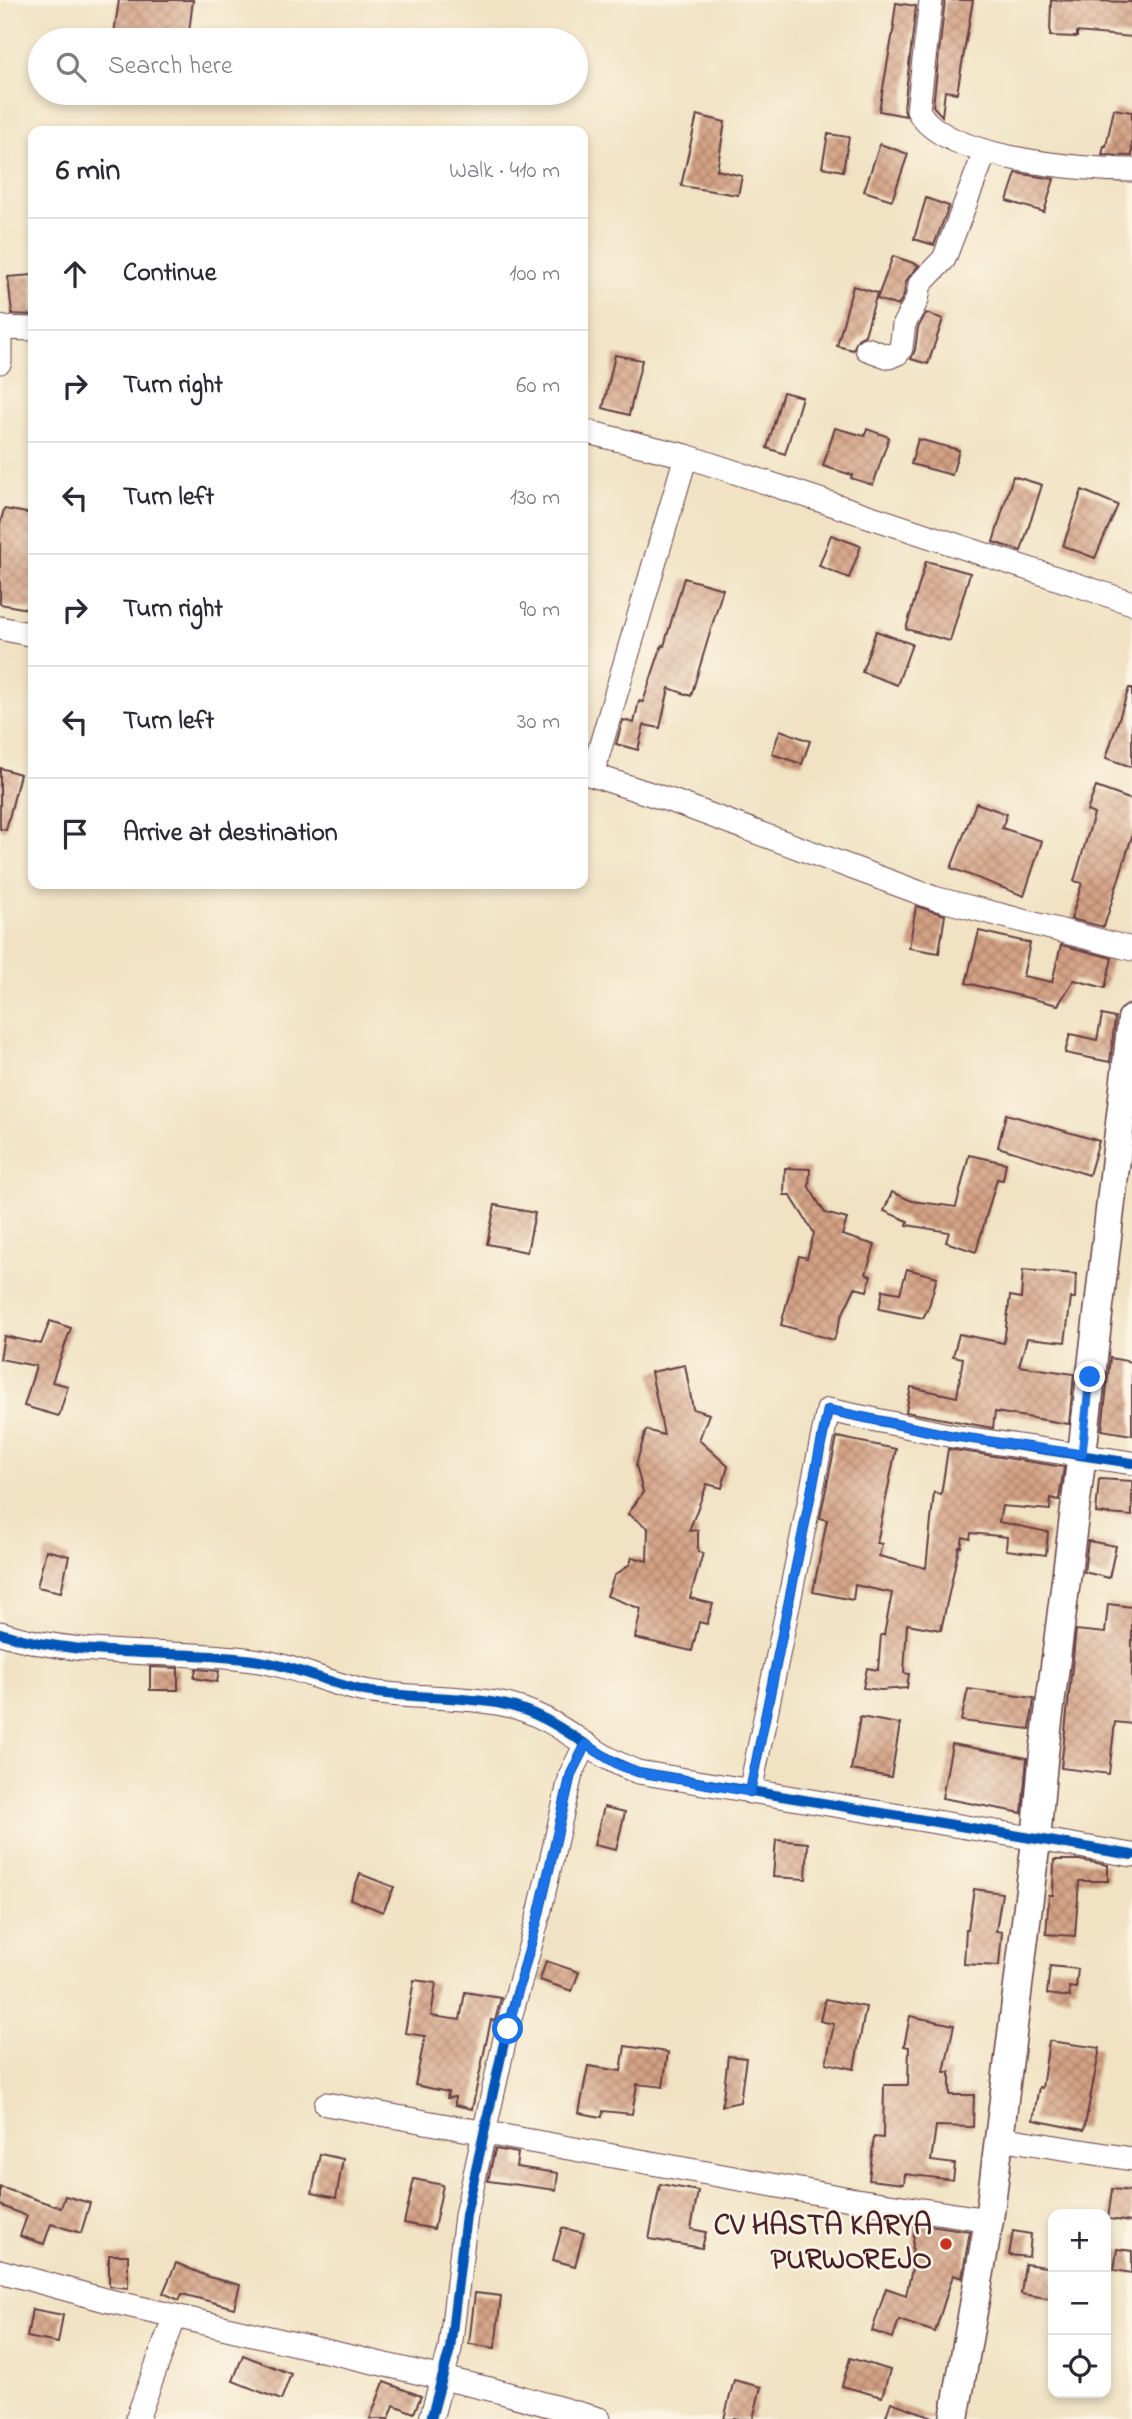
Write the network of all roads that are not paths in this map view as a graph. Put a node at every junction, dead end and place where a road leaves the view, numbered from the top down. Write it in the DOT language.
graph roads {
  1 [pos="932,0"];
  2 [pos="985,152"];
  3 [pos="1132,170"];
  4 [pos="0,327"];
  5 [pos="28,329"];
  6 [pos="867,349"];
  7 [pos="0,362"];
  8 [pos="588,431"];
  9 [pos="686,456"];
  10 [pos="1132,603"];
  11 [pos="0,628"];
  12 [pos="28,634"];
  13 [pos="588,771"];
  14 [pos="588,774"];
  15 [pos="1132,949"];
  16 [pos="1132,1019"];
  17 [pos="1082,1454"];
  18 [pos="1132,1463"];
  19 [pos="0,1633"];
  20 [pos="586,1744"];
  21 [pos="750,1792"];
  22 [pos="1036,1840"];
  23 [pos="1132,1855"];
  24 [pos="326,2104"];
  25 [pos="484,2133"];
  26 [pos="999,2138"];
  27 [pos="1132,2159"];
  28 [pos="989,2220"];
  29 [pos="0,2271"];
  30 [pos="175,2316"];
  31 [pos="443,2378"];
  32 [pos="136,2419"];
  33 [pos="431,2419"];
  34 [pos="599,2419"];
  35 [pos="954,2419"];
  1 -- 2 [label="street"];
  2 -- 3 [label="street"];
  2 -- 6 [label="street"];
  4 -- 5 [label="street"];
  4 -- 7 [label="street"];
  8 -- 9 [label="street"];
  9 -- 10 [label="street"];
  9 -- 13 [label="street"];
  11 -- 12 [label="street"];
  14 -- 15 [label="street"];
  16 -- 17 [label="main road"];
  17 -- 18 [label="street"];
  17 -- 21 [label="street"];
  17 -- 22 [label="main road"];
  19 -- 20 [label="street"];
  20 -- 21 [label="street"];
  20 -- 25 [label="street"];
  21 -- 22 [label="street"];
  22 -- 23 [label="street"];
  22 -- 26 [label="main road"];
  24 -- 25 [label="street"];
  25 -- 28 [label="street"];
  25 -- 31 [label="street"];
  26 -- 27 [label="street"];
  26 -- 28 [label="main road"];
  28 -- 35 [label="main road"];
  29 -- 30 [label="street"];
  30 -- 31 [label="street"];
  30 -- 32 [label="street"];
  31 -- 33 [label="street"];
  31 -- 34 [label="street"];
}
